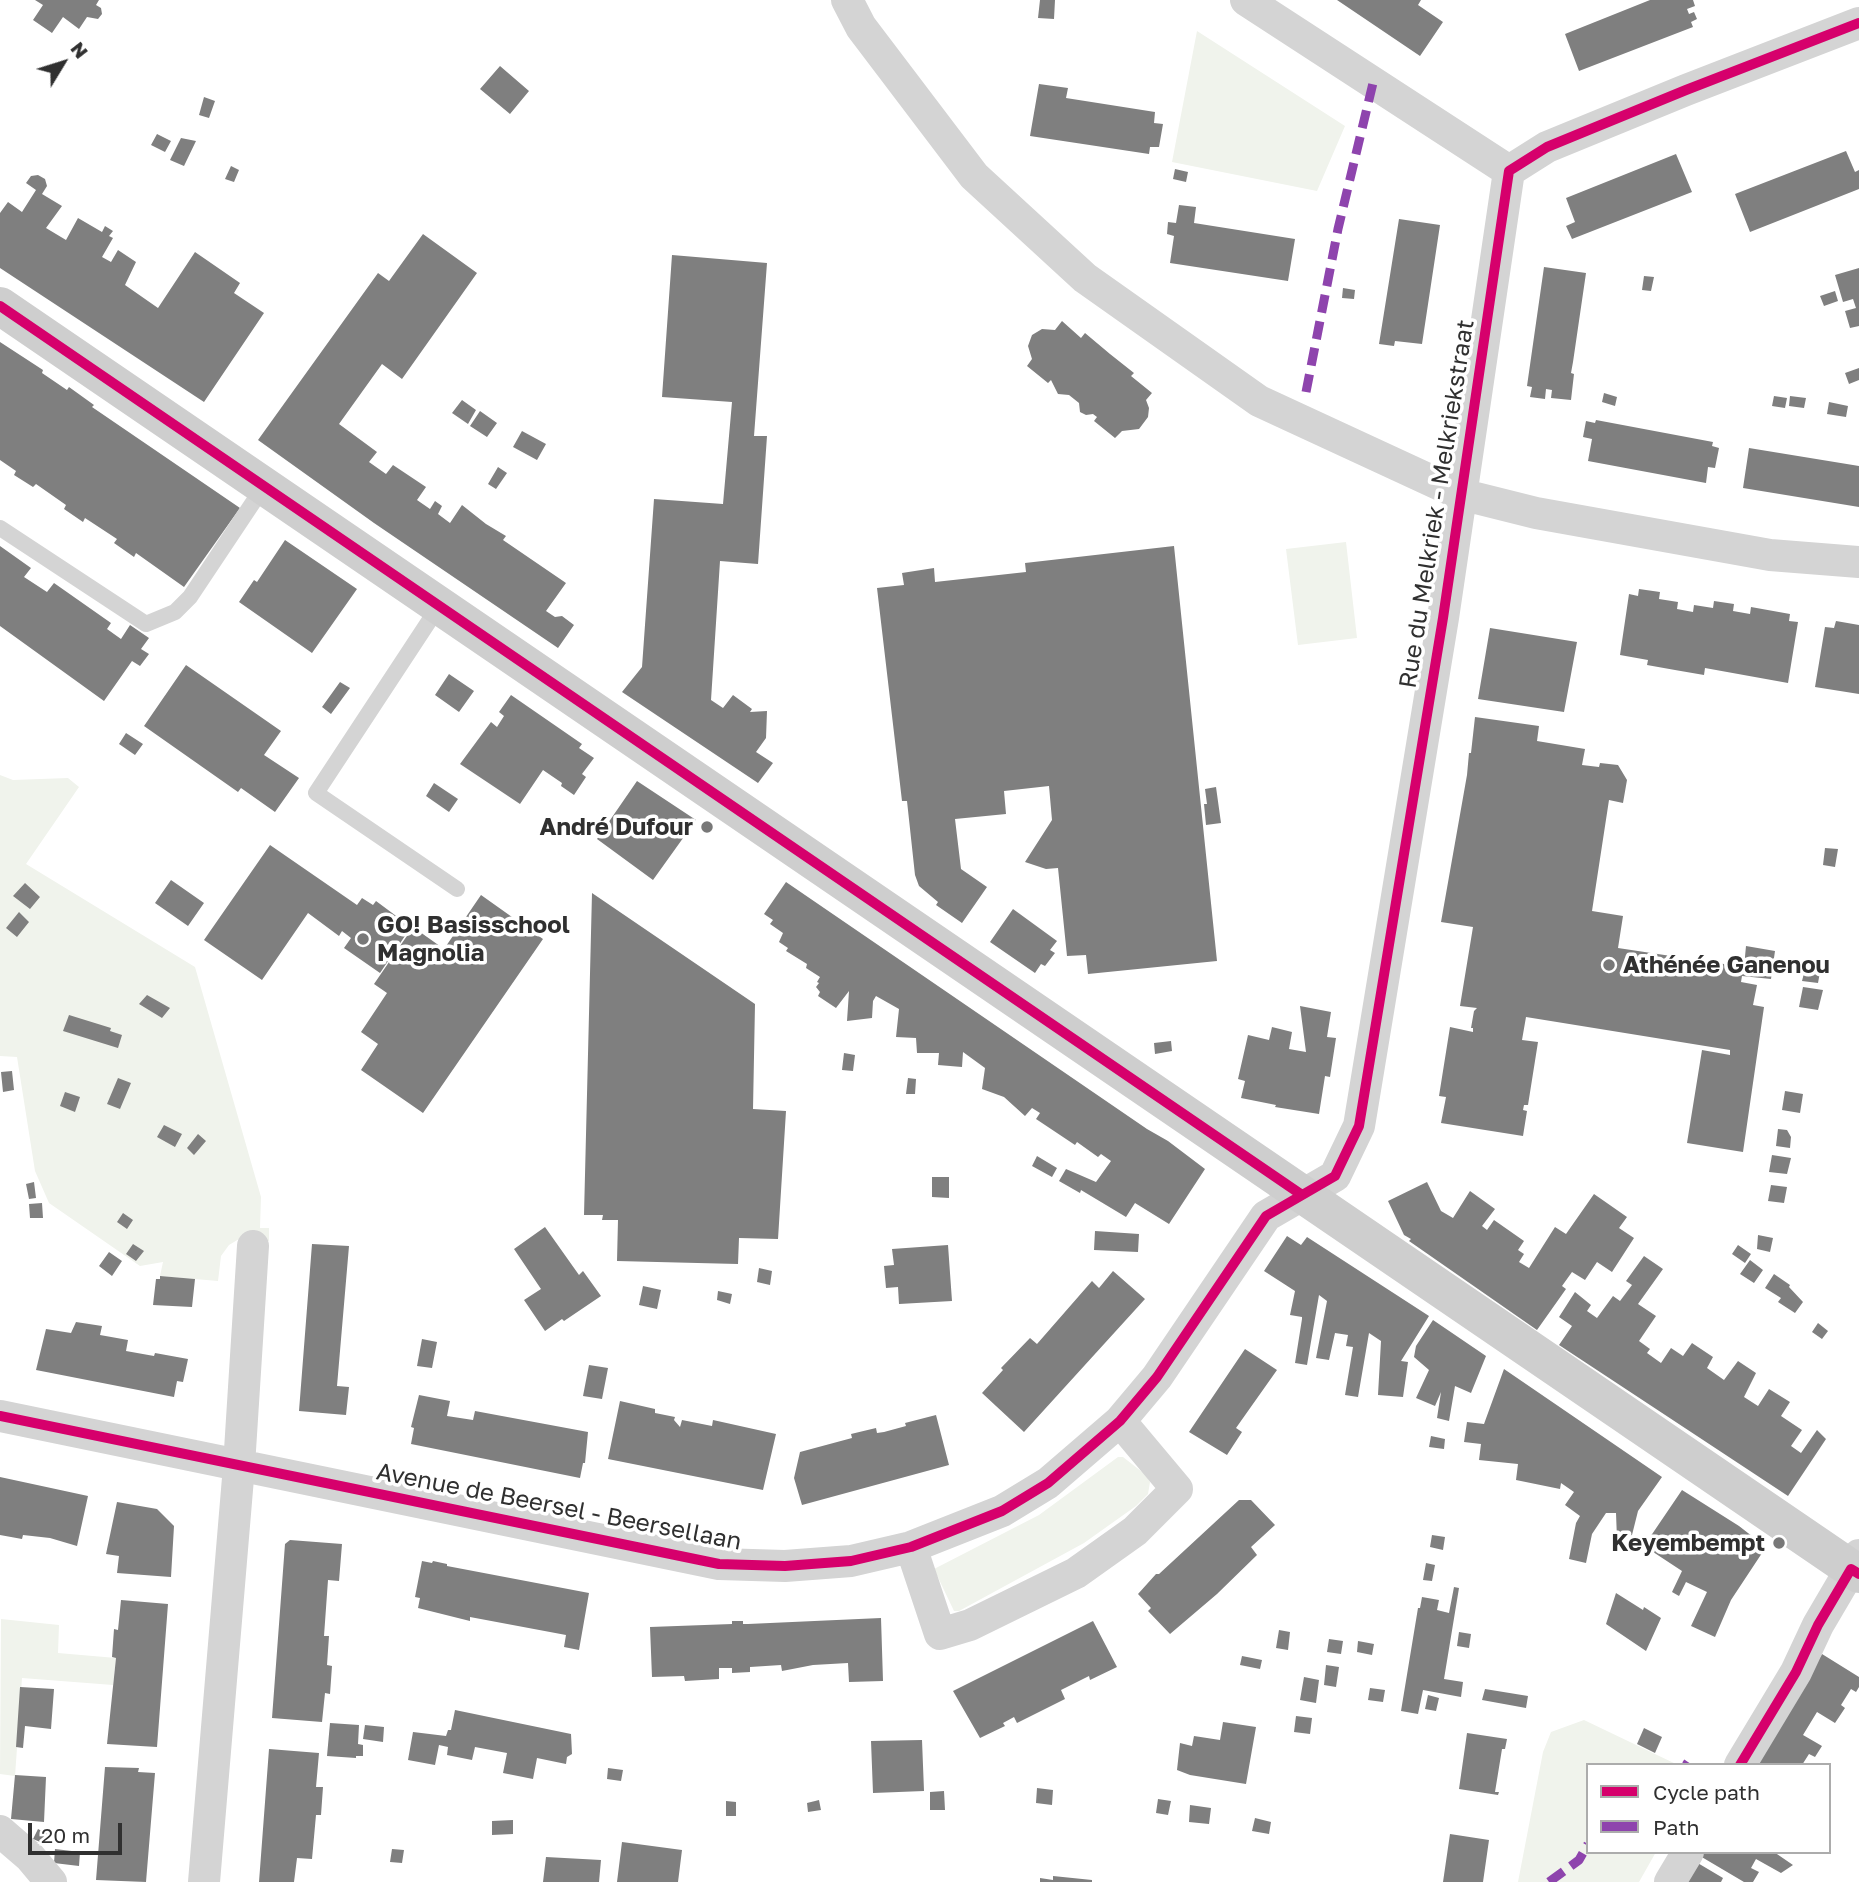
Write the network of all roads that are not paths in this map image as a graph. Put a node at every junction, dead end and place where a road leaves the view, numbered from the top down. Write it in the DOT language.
graph roads {
  1 [pos="847,0"];
  2 [pos="1246,0"];
  3 [pos="1859,23"];
  4 [pos="1509,171"];
  5 [pos="0,306"];
  6 [pos="264,486"];
  7 [pos="1460,494"];
  8 [pos="0,528"];
  9 [pos="1859,562"];
  10 [pos="439,606"];
  11 [pos="457,889"];
  12 [pos="1301,1195"];
  13 [pos="253,1246"];
  14 [pos="0,1416"];
  15 [pos="1120,1421"];
  16 [pos="239,1466"];
  17 [pos="911,1547"];
  18 [pos="1856,1566"];
  19 [pos="1741,1763"];
  20 [pos="0,1831"];
  21 [pos="1687,1854"];
  22 [pos="51,1882"];
  23 [pos="204,1882"];
  24 [pos="1670,1882"];
  1 -- 7 [label="street"];
  2 -- 4 [label="street"];
  3 -- 4 [label="street"];
  4 -- 7 [label="street, Rue du Melkriek - Melkriekstraat"];
  5 -- 6 [label="main road"];
  6 -- 8 [label="lane"];
  6 -- 10 [label="main road"];
  7 -- 9 [label="street"];
  7 -- 12 [label="street, Rue du Melkriek - Melkriekstraat"];
  10 -- 11 [label="lane"];
  10 -- 12 [label="main road"];
  12 -- 15 [label="street, Avenue de Beersel - Beersellaan"];
  12 -- 18 [label="main road"];
  13 -- 16 [label="street"];
  14 -- 16 [label="street, Avenue de Beersel - Beersellaan"];
  15 -- 17 [label="street, Avenue de Beersel - Beersellaan"];
  15 -- 17 [label="street"];
  16 -- 17 [label="street, Avenue de Beersel - Beersellaan"];
  16 -- 23 [label="street"];
  18 -- 19 [label="street"];
  20 -- 22 [label="street"];
  21 -- 24 [label="street"];
}
